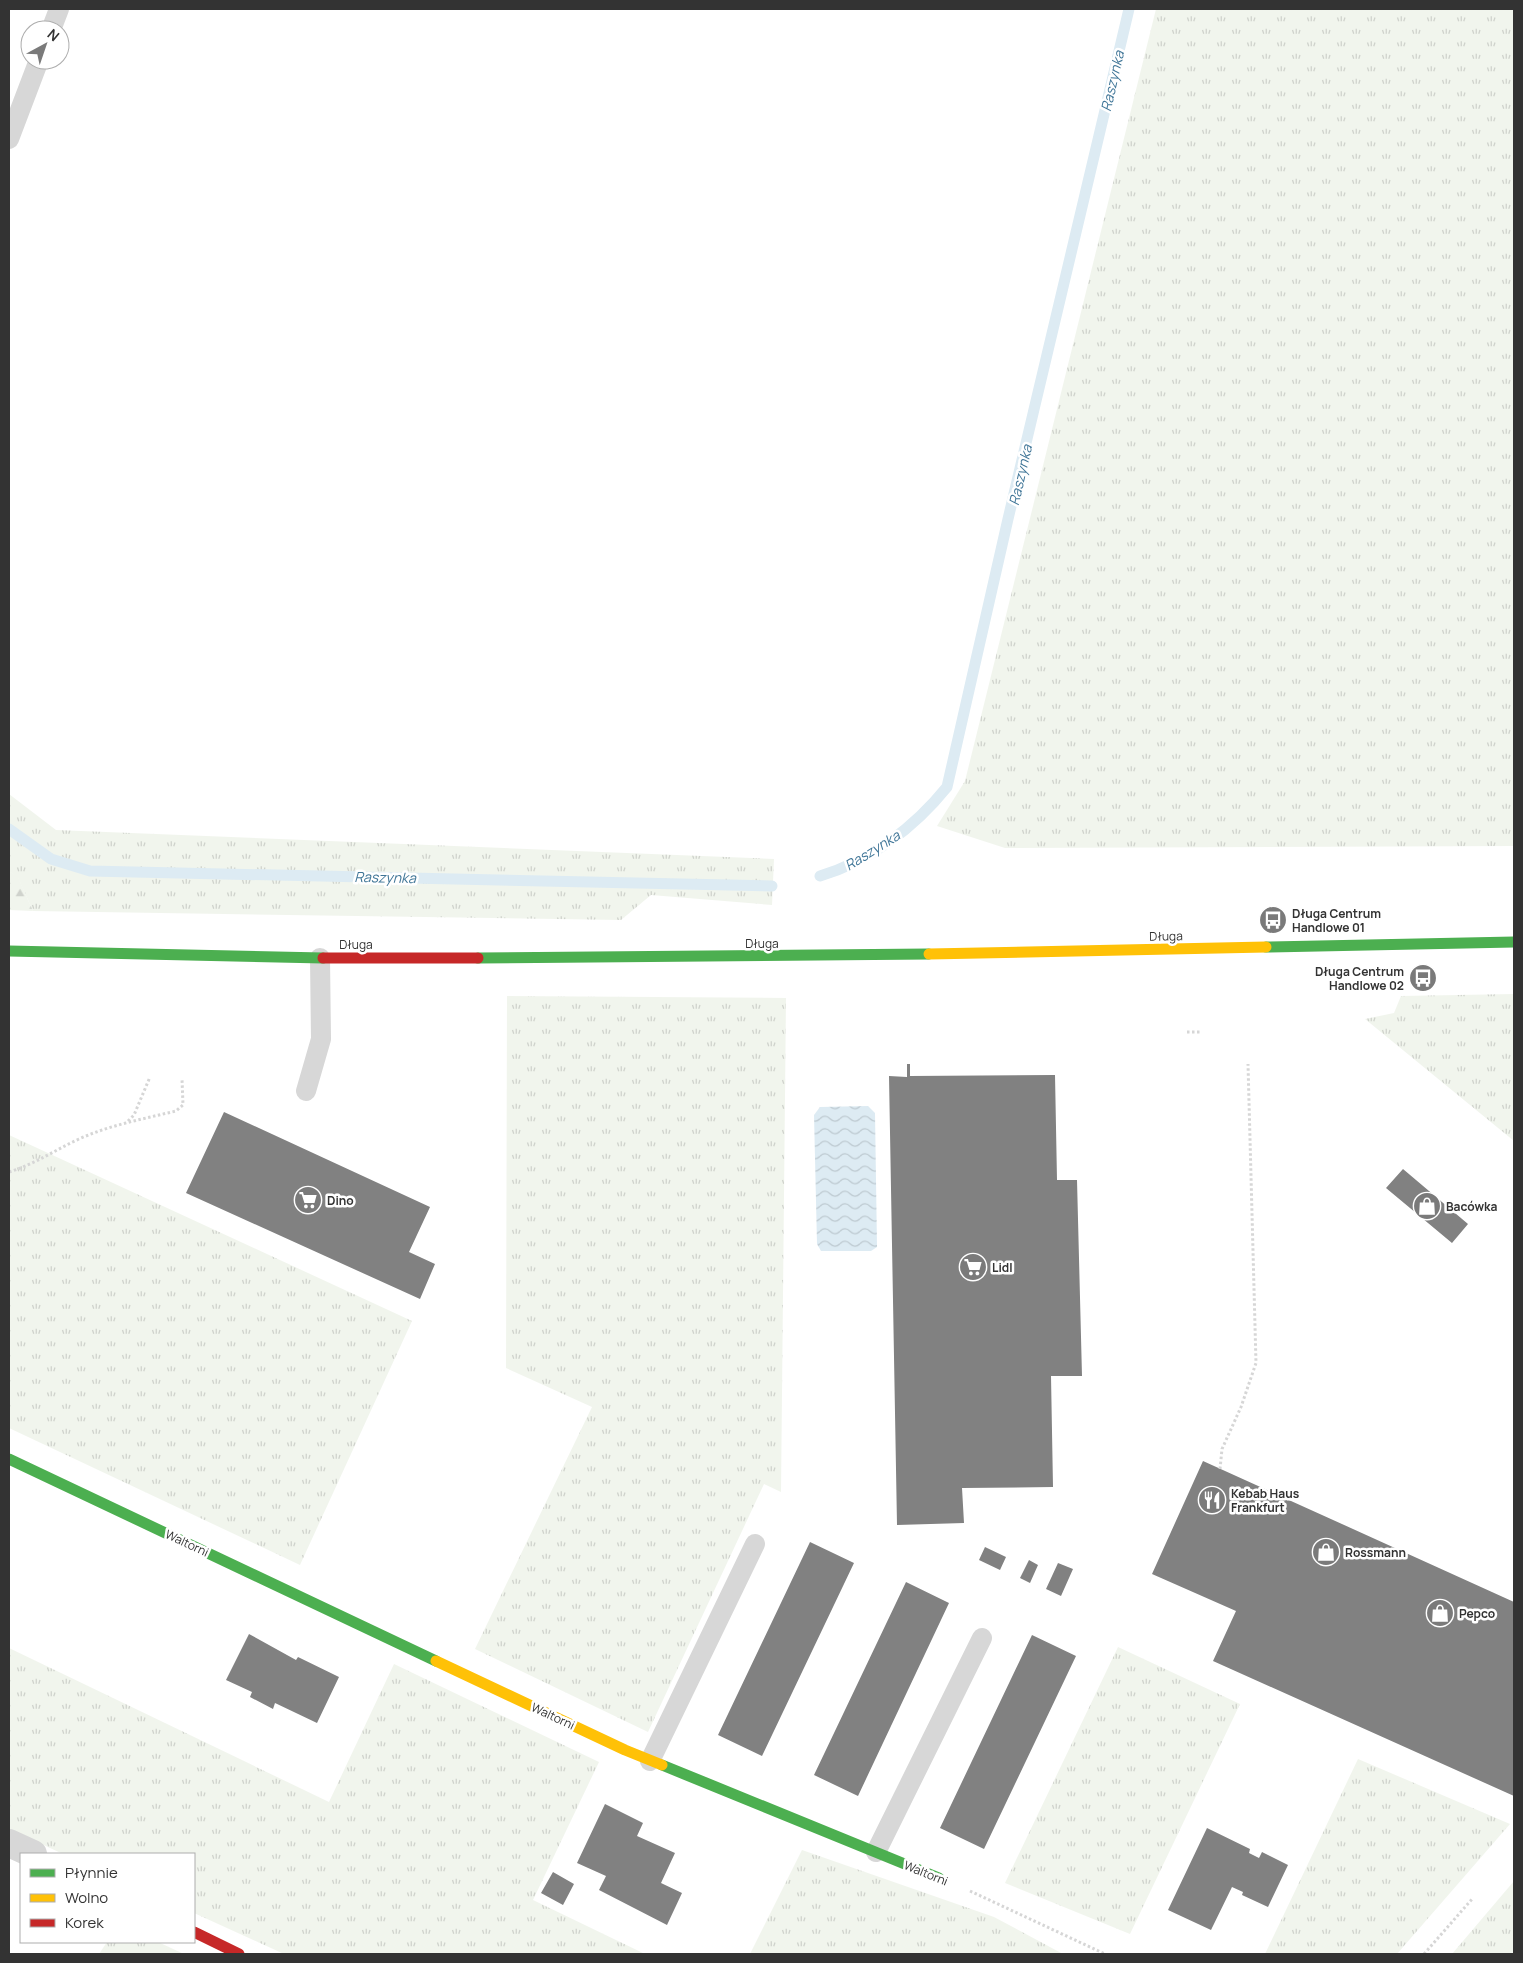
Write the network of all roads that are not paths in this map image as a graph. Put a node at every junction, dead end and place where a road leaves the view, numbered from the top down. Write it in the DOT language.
graph roads {
  1 [pos="35,70"];
  2 [pos="9,139"];
  3 [pos="1514,942"];
  4 [pos="9,951"];
  5 [pos="320,958"];
  6 [pos="306,1091"];
  7 [pos="9,1459"];
  8 [pos="755,1544"];
  9 [pos="982,1638"];
  10 [pos="650,1761"];
  11 [pos="9,1843"];
  12 [pos="876,1852"];
  13 [pos="31,1853"];
  14 [pos="939,1878"];
  15 [pos="195,1932"];
  16 [pos="239,1954"];
  1 -- 2 [label="lane"];
  3 -- 5 [label="street, Długa"];
  4 -- 5 [label="street, Długa"];
  5 -- 6 [label="lane"];
  7 -- 10 [label="street, Waltorni"];
  8 -- 10 [label="lane"];
  9 -- 12 [label="lane"];
  10 -- 12 [label="street, Waltorni"];
  11 -- 13 [label="street"];
  12 -- 14 [label="street, Waltorni"];
  15 -- 16 [label="street"];
}
